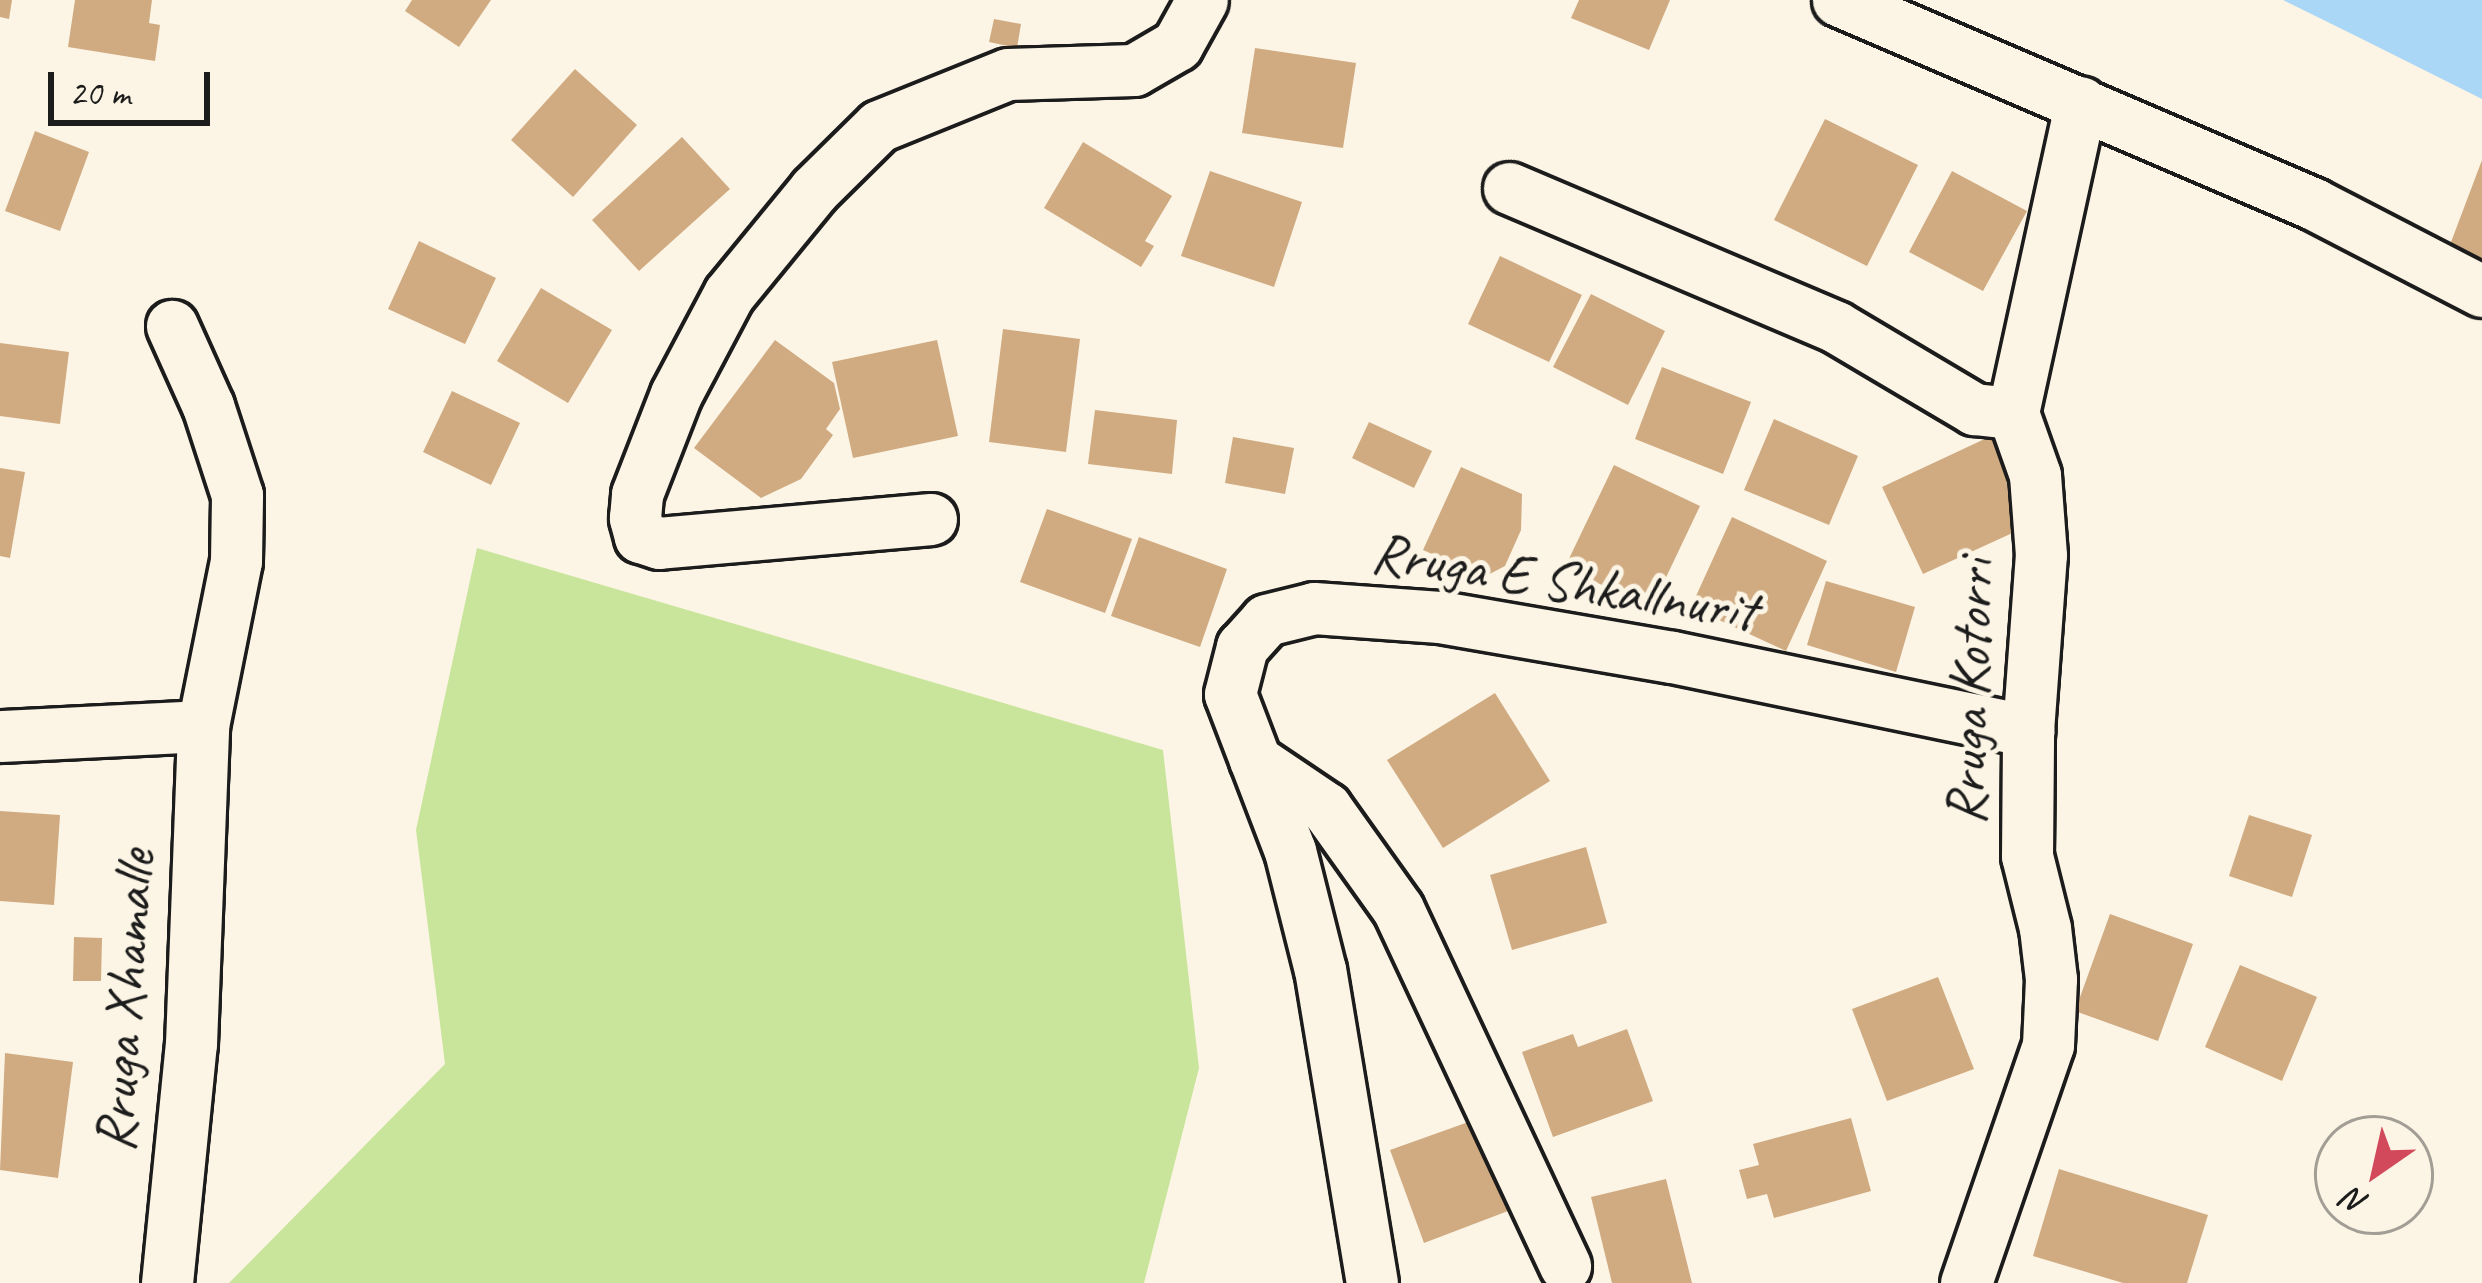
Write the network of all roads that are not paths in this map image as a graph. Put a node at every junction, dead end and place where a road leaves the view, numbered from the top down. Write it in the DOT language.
graph roads {
  1 [pos="1202,0"];
  2 [pos="1838,0"];
  3 [pos="2081,102"];
  4 [pos="1509,188"];
  5 [pos="2482,291"];
  6 [pos="172,326"];
  7 [pos="2013,413"];
  8 [pos="931,519"];
  9 [pos="203,726"];
  10 [pos="2027,731"];
  11 [pos="0,736"];
  12 [pos="1255,760"];
  13 [pos="1565,1267"];
  14 [pos="166,1283"];
  15 [pos="1372,1283"];
  16 [pos="1966,1283"];
  1 -- 8 [label="street"];
  2 -- 3 [label="street"];
  3 -- 5 [label="street"];
  3 -- 7 [label="street"];
  4 -- 7 [label="street"];
  6 -- 9 [label="street, Rruga Xhamalle"];
  7 -- 10 [label="street, Rruga Kotorri"];
  9 -- 11 [label="street"];
  9 -- 14 [label="street, Rruga Xhamalle"];
  10 -- 12 [label="street, Rruga E Shkallnurit"];
  10 -- 16 [label="street, Rruga Kotorri"];
  12 -- 13 [label="street"];
  12 -- 15 [label="street, Rruga E Shkallnurit"];
}
